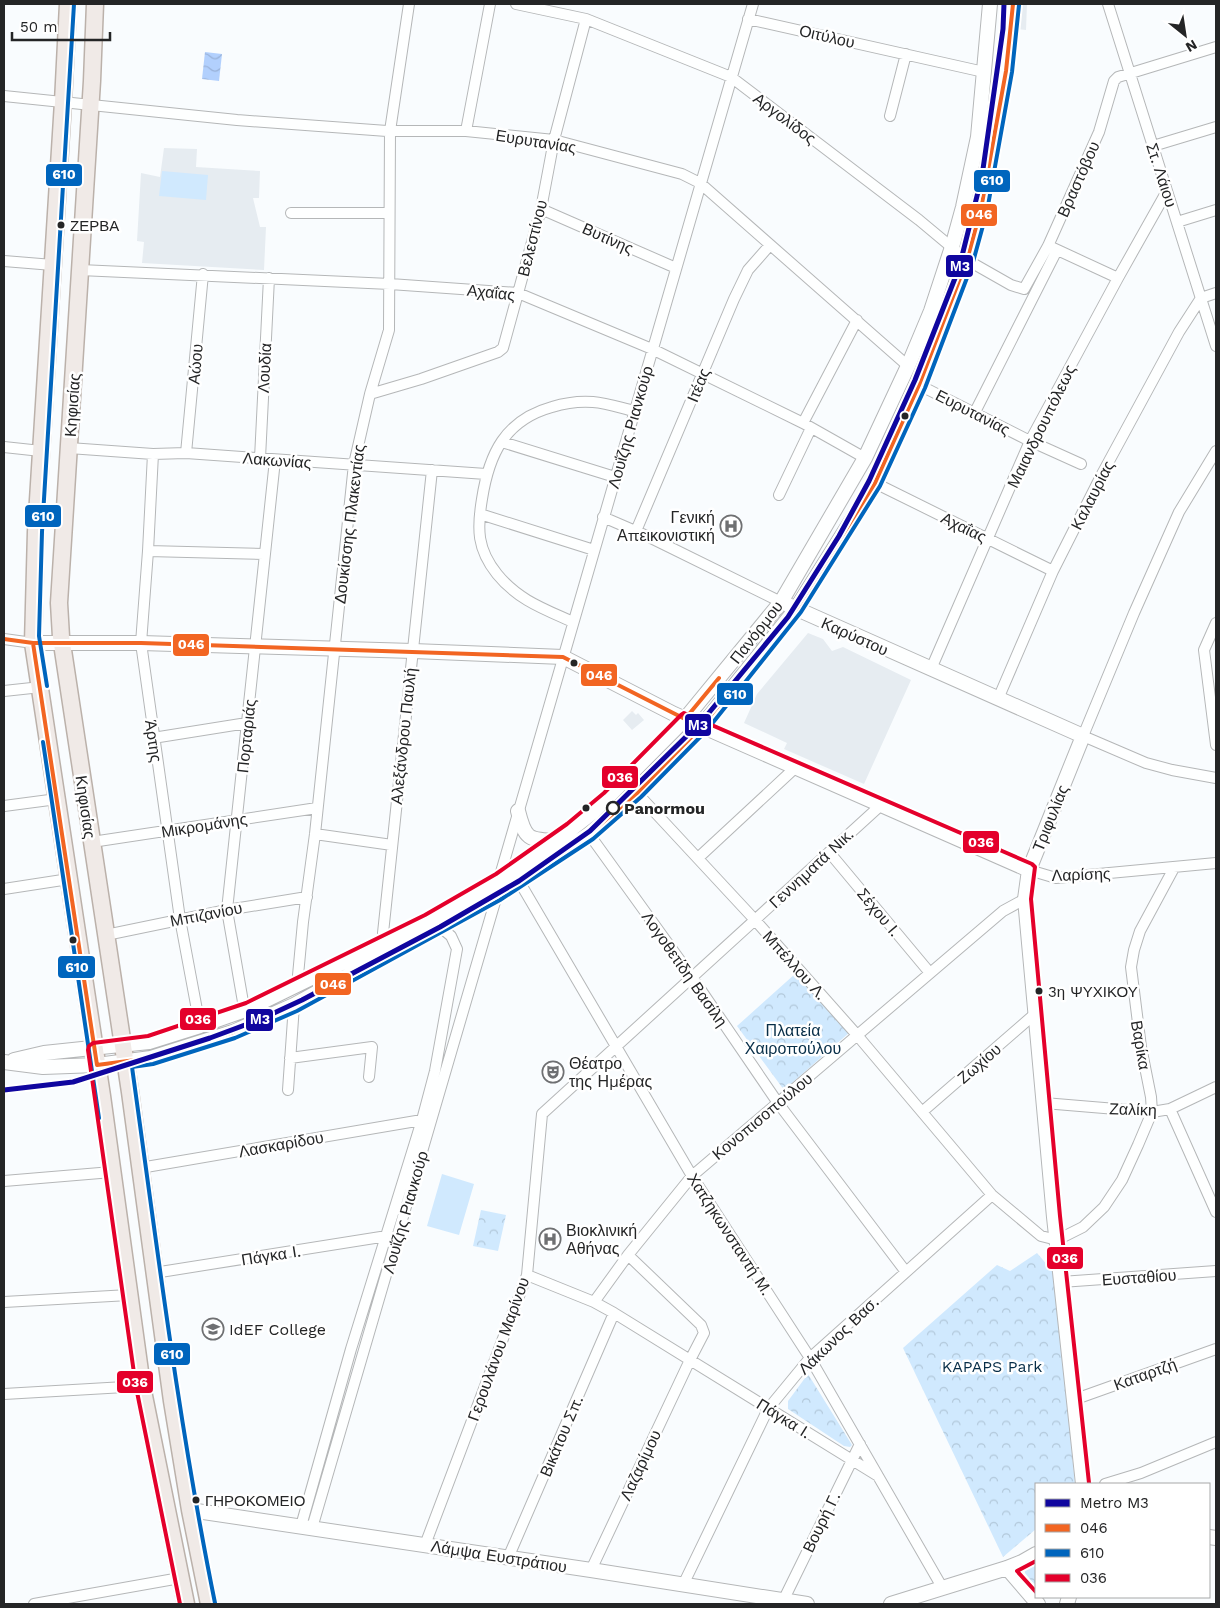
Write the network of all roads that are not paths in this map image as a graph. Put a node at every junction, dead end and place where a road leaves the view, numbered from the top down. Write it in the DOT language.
graph roads {
  1 [pos="68,4"];
  2 [pos="95,4"];
  3 [pos="409,4"];
  4 [pos="490,4"];
  5 [pos="516,4"];
  6 [pos="753,4"];
  7 [pos="990,4"];
  8 [pos="1012,4"];
  9 [pos="1108,4"];
  10 [pos="586,19"];
  11 [pos="748,19"];
  12 [pos="1216,47"];
  13 [pos="906,54"];
  14 [pos="984,72"];
  15 [pos="1130,74"];
  16 [pos="731,77"];
  17 [pos="4,96"];
  18 [pos="63,102"];
  19 [pos="90,105"];
  20 [pos="890,116"];
  21 [pos="1216,127"];
  22 [pos="390,131"];
  23 [pos="466,131"];
  24 [pos="554,140"];
  25 [pos="1153,146"];
  26 [pos="700,183"];
  27 [pos="1167,192"];
  28 [pos="541,209"];
  29 [pos="1216,210"];
  30 [pos="389,212"];
  31 [pos="291,214"];
  32 [pos="1177,222"];
  33 [pos="770,245"];
  34 [pos="952,247"];
  35 [pos="1052,248"];
  36 [pos="967,260"];
  37 [pos="4,261"];
  38 [pos="53,265"];
  39 [pos="676,268"];
  40 [pos="80,270"];
  41 [pos="203,274"];
  42 [pos="269,278"];
  43 [pos="1118,278"];
  44 [pos="390,284"];
  45 [pos="1024,289"];
  46 [pos="518,293"];
  47 [pos="1216,293"];
  48 [pos="1201,298"];
  49 [pos="857,320"];
  50 [pos="1216,346"];
  51 [pos="652,349"];
  52 [pos="908,366"];
  53 [pos="702,374"];
  54 [pos="919,385"];
  55 [pos="370,394"];
  56 [pos="634,411"];
  57 [pos="974,414"];
  58 [pos="807,426"];
  59 [pos="1030,441"];
  60 [pos="502,442"];
  61 [pos="4,447"];
  62 [pos="69,448"];
  63 [pos="41,451"];
  64 [pos="1216,451"];
  65 [pos="186,453"];
  66 [pos="153,454"];
  67 [pos="260,458"];
  68 [pos="865,458"];
  69 [pos="275,460"];
  70 [pos="354,464"];
  71 [pos="1081,464"];
  72 [pos="432,470"];
  73 [pos="486,474"];
  74 [pos="615,477"];
  75 [pos="875,482"];
  76 [pos="779,495"];
  77 [pos="480,514"];
  78 [pos="603,517"];
  79 [pos="636,531"];
  80 [pos="988,538"];
  81 [pos="594,550"];
  82 [pos="148,551"];
  83 [pos="264,554"];
  84 [pos="1053,571"];
  85 [pos="781,602"];
  86 [pos="796,609"];
  87 [pos="573,622"];
  88 [pos="1216,626"];
  89 [pos="4,639"];
  90 [pos="33,643"];
  91 [pos="141,643"];
  92 [pos="62,644"];
  93 [pos="256,646"];
  94 [pos="335,648"];
  95 [pos="413,650"];
  96 [pos="563,657"];
  97 [pos="931,668"];
  98 [pos="41,688"];
  99 [pos="4,691"];
  100 [pos="998,699"];
  101 [pos="686,719"];
  102 [pos="248,723"];
  103 [pos="702,726"];
  104 [pos="1083,736"];
  105 [pos="154,738"];
  106 [pos="1216,745"];
  107 [pos="796,767"];
  108 [pos="1216,778"];
  109 [pos="637,793"];
  110 [pos="57,799"];
  111 [pos="880,804"];
  112 [pos="4,806"];
  113 [pos="317,808"];
  114 [pos="518,811"];
  115 [pos="238,820"];
  116 [pos="167,831"];
  117 [pos="315,834"];
  118 [pos="589,834"];
  119 [pos="556,841"];
  120 [pos="92,842"];
  121 [pos="392,845"];
  122 [pos="829,852"];
  123 [pos="698,858"];
  124 [pos="1216,863"];
  125 [pos="1174,868"];
  126 [pos="1029,870"];
  127 [pos="69,879"];
  128 [pos="499,879"];
  129 [pos="519,881"];
  130 [pos="4,889"];
  131 [pos="497,895"];
  132 [pos="307,897"];
  133 [pos="1025,899"];
  134 [pos="227,910"];
  135 [pos="180,919"];
  136 [pos="755,920"];
  137 [pos="440,927"];
  138 [pos="106,935"];
  139 [pos="387,941"];
  140 [pos="930,973"];
  141 [pos="692,977"];
  142 [pos="297,986"];
  143 [pos="294,1005"];
  144 [pos="248,1009"];
  145 [pos="1036,1014"];
  146 [pos="200,1026"];
  147 [pos="857,1035"];
  148 [pos="122,1045"];
  149 [pos="617,1046"];
  150 [pos="94,1049"];
  151 [pos="290,1058"];
  152 [pos="4,1062"];
  153 [pos="125,1062"];
  154 [pos="97,1066"];
  155 [pos="369,1077"];
  156 [pos="1216,1087"];
  157 [pos="288,1090"];
  158 [pos="778,1103"];
  159 [pos="1044,1103"];
  160 [pos="1170,1109"];
  161 [pos="922,1112"];
  162 [pos="1152,1112"];
  163 [pos="542,1114"];
  164 [pos="422,1120"];
  165 [pos="140,1168"];
  166 [pos="112,1172"];
  167 [pos="692,1176"];
  168 [pos="4,1181"];
  169 [pos="992,1195"];
  170 [pos="1216,1212"];
  171 [pos="387,1236"];
  172 [pos="1057,1240"];
  173 [pos="628,1256"];
  174 [pos="1216,1271"];
  175 [pos="906,1272"];
  176 [pos="154,1273"];
  177 [pos="527,1275"];
  178 [pos="1061,1282"];
  179 [pos="129,1295"];
  180 [pos="4,1302"];
  181 [pos="594,1302"];
  182 [pos="614,1313"];
  183 [pos="1216,1349"];
  184 [pos="810,1358"];
  185 [pos="690,1360"];
  186 [pos="142,1386"];
  187 [pos="4,1394"];
  188 [pos="1073,1400"];
  189 [pos="768,1408"];
  190 [pos="1216,1442"];
  191 [pos="860,1444"];
  192 [pos="852,1460"];
  193 [pos="879,1477"];
  194 [pos="1083,1483"];
  195 [pos="1108,1483"];
  196 [pos="190,1510"];
  197 [pos="307,1527"];
  198 [pos="425,1545"];
  199 [pos="1035,1555"];
  200 [pos="508,1558"];
  201 [pos="1007,1568"];
  202 [pos="591,1570"];
  203 [pos="180,1578"];
  204 [pos="683,1585"];
  205 [pos="942,1587"];
  206 [pos="783,1601"];
  207 [pos="34,1604"];
  208 [pos="186,1604"];
  209 [pos="209,1604"];
  210 [pos="807,1604"];
  211 [pos="891,1604"];
  212 [pos="1038,1604"];
  1 -- 18 [label="main road, Κηφισίας"];
  2 -- 19 [label="main road, Κηφισίας"];
  3 -- 22 [label="street, Δουκίσσης Πλακεντίας"];
  4 -- 23 [label="street"];
  5 -- 10 [label="street, Αργολίδος"];
  6 -- 11 [label="street, Λουΐζης Ριανκούρ"];
  7 -- 14 [label="street, Πανόρμου"];
  8 -- 36 [label="street, Πανόρμου"];
  9 -- 15 [label="street, Στ. Λάιου"];
  10 -- 16 [label="street, Αργολίδος"];
  10 -- 24 [label="street, Βελεστίνου"];
  11 -- 13 [label="street, Οιτύλου"];
  11 -- 16 [label="street, Λουΐζης Ριανκούρ"];
  12 -- 15 [label="street, Βραστόβου"];
  13 -- 14 [label="street, Οιτύλου"];
  13 -- 20 [label="street"];
  14 -- 34 [label="street, Πανόρμου"];
  15 -- 25 [label="street, Στ. Λάιου"];
  15 -- 35 [label="street, Βραστόβου"];
  16 -- 26 [label="street, Λουΐζης Ριανκούρ"];
  16 -- 34 [label="street, Αργολίδος"];
  17 -- 18 [label="street, Ευρυτανίας"];
  18 -- 19 [label="street, Ευρυτανίας"];
  18 -- 38 [label="main road, Κηφισίας"];
  19 -- 22 [label="street, Ευρυτανίας"];
  19 -- 40 [label="main road, Κηφισίας"];
  21 -- 25 [label="street"];
  22 -- 23 [label="street, Ευρυτανίας"];
  22 -- 30 [label="street, Δουκίσσης Πλακεντίας"];
  23 -- 24 [label="street, Ευρυτανίας"];
  24 -- 26 [label="street, Ευρυτανίας"];
  24 -- 28 [label="street, Βελεστίνου"];
  25 -- 27 [label="street, Στ. Λάιου"];
  26 -- 33 [label="street, Ευρυτανίας"];
  26 -- 39 [label="street, Λουΐζης Ριανκούρ"];
  27 -- 32 [label="street, Στ. Λάιου"];
  27 -- 43 [label="street, Μαιανδρουπόλεως"];
  28 -- 39 [label="street, Βυτίνης"];
  28 -- 46 [label="street, Βελεστίνου"];
  29 -- 32 [label="street"];
  30 -- 31 [label="street"];
  30 -- 44 [label="street, Δουκίσσης Πλακεντίας"];
  32 -- 48 [label="street, Στ. Λάιου"];
  33 -- 49 [label="street, Ευρυτανίας"];
  33 -- 53 [label="street, Ιτέας"];
  34 -- 36 [label="street, Αργολίδος"];
  34 -- 52 [label="street, Πανόρμου"];
  35 -- 43 [label="street"];
  35 -- 45 [label="street, Βραστόβου"];
  35 -- 57 [label="street, Βραστόβου"];
  36 -- 45 [label="street, Αργολίδος"];
  36 -- 54 [label="street, Πανόρμου"];
  37 -- 38 [label="street"];
  38 -- 63 [label="main road, Κηφισίας"];
  39 -- 51 [label="street, Λουΐζης Ριανκούρ"];
  40 -- 41 [label="street, Αχαΐας"];
  40 -- 62 [label="main road, Κηφισίας"];
  41 -- 42 [label="street, Αχαΐας"];
  41 -- 65 [label="street, Αώου"];
  42 -- 44 [label="street, Αχαΐας"];
  42 -- 67 [label="street, Λουδία"];
  43 -- 59 [label="street, Μαιανδρουπόλεως"];
  44 -- 46 [label="street, Αχαΐας"];
  44 -- 55 [label="street, Δουκίσσης Πλακεντίας"];
  46 -- 51 [label="street, Αχαΐας"];
  46 -- 55 [label="street, Βελεστίνου"];
  47 -- 48 [label="street"];
  48 -- 50 [label="street, Στ. Λάιου"];
  48 -- 84 [label="street, Καλαυρίας"];
  49 -- 52 [label="street, Ευρυτανίας"];
  49 -- 58 [label="street"];
  51 -- 53 [label="street, Αχαΐας"];
  51 -- 56 [label="street, Λουΐζης Ριανκούρ"];
  52 -- 68 [label="street, Πανόρμου"];
  53 -- 58 [label="street, Αχαΐας"];
  53 -- 79 [label="street, Ιτέας"];
  54 -- 57 [label="street, Ευρυτανίας"];
  54 -- 75 [label="street, Πανόρμου"];
  55 -- 70 [label="street, Δουκίσσης Πλακεντίας"];
  56 -- 60 [label="street"];
  56 -- 74 [label="street, Λουΐζης Ριανκούρ"];
  57 -- 59 [label="street, Ευρυτανίας"];
  58 -- 68 [label="street, Αχαΐας"];
  58 -- 76 [label="street"];
  59 -- 71 [label="street, Ευρυτανίας"];
  59 -- 80 [label="street, Μαιανδρουπόλεως"];
  60 -- 73 [label="street"];
  60 -- 74 [label="street"];
  61 -- 63 [label="street"];
  62 -- 66 [label="street, Λακωνίας"];
  62 -- 92 [label="main road, Κηφισίας"];
  63 -- 90 [label="main road, Κηφισίας"];
  64 -- 104 [label="street, Τριφυλίας"];
  65 -- 66 [label="street, Λακωνίας"];
  65 -- 67 [label="street, Λακωνίας"];
  66 -- 82 [label="street, Άρτης"];
  67 -- 69 [label="street, Λακωνίας"];
  68 -- 85 [label="street, Πανόρμου"];
  69 -- 70 [label="street, Λακωνίας"];
  69 -- 83 [label="street, Πορταριάς"];
  70 -- 72 [label="street, Λακωνίας"];
  70 -- 94 [label="street, Δουκίσσης Πλακεντίας"];
  72 -- 73 [label="street, Λακωνίας"];
  72 -- 95 [label="street, Αλεξάνδρου Παυλή"];
  73 -- 77 [label="street"];
  74 -- 78 [label="street, Λουΐζης Ριανκούρ"];
  75 -- 80 [label="street, Αχαΐας"];
  75 -- 86 [label="street, Πανόρμου"];
  77 -- 81 [label="street"];
  77 -- 87 [label="street"];
  78 -- 79 [label="street, Καρύστου"];
  78 -- 81 [label="street, Λουΐζης Ριανκούρ"];
  79 -- 85 [label="street, Καρύστου"];
  80 -- 84 [label="street, Αχαΐας"];
  80 -- 97 [label="street, Μαιανδρουπόλεως"];
  81 -- 87 [label="street, Λουΐζης Ριανκούρ"];
  82 -- 83 [label="street"];
  82 -- 91 [label="street, Άρτης"];
  83 -- 93 [label="street, Πορταριάς"];
  84 -- 100 [label="street, Καλαυρίας"];
  85 -- 86 [label="street, Καρύστου"];
  85 -- 101 [label="street, Πανόρμου"];
  86 -- 97 [label="street, Καρύστου"];
  86 -- 103 [label="street, Πανόρμου"];
  87 -- 96 [label="street, Λουΐζης Ριανκούρ"];
  88 -- 106 [label="street"];
  89 -- 90 [label="street"];
  90 -- 92 [label="street, Λαρίσης"];
  90 -- 98 [label="main road, Κηφισίας"];
  91 -- 92 [label="street, Λαρίσης"];
  91 -- 93 [label="street, Λαρίσης"];
  91 -- 105 [label="street, Άρτης"];
  92 -- 120 [label="main road, Κηφισίας"];
  93 -- 94 [label="street, Λαρίσης"];
  93 -- 102 [label="street, Πορταριάς"];
  94 -- 95 [label="street, Λαρίσης"];
  94 -- 113 [label="street, Δουκίσσης Πλακεντίας"];
  95 -- 96 [label="street, Λαρίσης"];
  95 -- 121 [label="street, Αλεξάνδρου Παυλή"];
  96 -- 101 [label="street, Λαρίσης"];
  96 -- 114 [label="street, Λουΐζης Ριανκούρ"];
  97 -- 100 [label="street, Καρύστου"];
  98 -- 99 [label="street"];
  98 -- 110 [label="main road, Κηφισίας"];
  100 -- 104 [label="street, Καρύστου"];
  101 -- 103 [label="street, Λαρίσης"];
  101 -- 119 [label="street, Πανόρμου"];
  102 -- 105 [label="street"];
  102 -- 115 [label="street, Πορταριάς"];
  103 -- 107 [label="street, Λαρίσης"];
  103 -- 109 [label="street, Πανόρμου"];
  104 -- 108 [label="street"];
  104 -- 126 [label="street, Τριφυλίας"];
  105 -- 116 [label="street, Άρτης"];
  107 -- 111 [label="street, Λαρίσης"];
  107 -- 123 [label="street"];
  109 -- 118 [label="street, Πανόρμου"];
  109 -- 123 [label="street, Μπέλλου Λ."];
  110 -- 112 [label="street"];
  110 -- 127 [label="main road, Κηφισίας"];
  111 -- 122 [label="street, Γεννηματά Νικ."];
  111 -- 126 [label="street, Λαρίσης"];
  113 -- 115 [label="street, Μικρομάνης"];
  113 -- 117 [label="street, Δουκίσσης Πλακεντίας"];
  114 -- 119 [label="street"];
  114 -- 128 [label="street, Λουΐζης Ριανκούρ"];
  115 -- 116 [label="street, Μικρομάνης"];
  115 -- 134 [label="street, Πορταριάς"];
  116 -- 120 [label="street, Μικρομάνης"];
  116 -- 135 [label="street, Άρτης"];
  117 -- 121 [label="street"];
  117 -- 132 [label="street, Δουκίσσης Πλακεντίας"];
  118 -- 129 [label="street, Πανόρμου"];
  118 -- 141 [label="street, Λογοθετίδη Βασίλη"];
  119 -- 128 [label="street, Πανόρμου"];
  120 -- 138 [label="main road, Κηφισίας"];
  121 -- 139 [label="street, Αλεξάνδρου Παυλή"];
  122 -- 136 [label="street, Γεννηματά Νικ."];
  122 -- 140 [label="street, Σέχου Ι."];
  123 -- 136 [label="street, Μπέλλου Λ."];
  124 -- 125 [label="street, Λαρίσης"];
  125 -- 126 [label="street, Λαρίσης"];
  125 -- 162 [label="street, Βαρίκα"];
  126 -- 133 [label="street, Τριφυλίας"];
  127 -- 130 [label="street"];
  127 -- 150 [label="main road, Κηφισίας"];
  128 -- 139 [label="street, Πανόρμου"];
  129 -- 131 [label="street, Πανόρμου"];
  129 -- 149 [label="street, Χατζηκωνσταντή Μ."];
  131 -- 137 [label="street, Πανόρμου"];
  131 -- 197 [label="street, Λουΐζης Ριανκούρ"];
  132 -- 134 [label="street, Μπιζανίου"];
  132 -- 142 [label="street, Δουκίσσης Πλακεντίας"];
  133 -- 140 [label="street, Κονοπισοπούλου"];
  133 -- 145 [label="street, Τριφυλίας"];
  134 -- 135 [label="street, Μπιζανίου"];
  134 -- 144 [label="street, Πορταριάς"];
  135 -- 138 [label="street, Μπιζανίου"];
  135 -- 146 [label="street, Άρτης"];
  136 -- 141 [label="street, Γεννηματά Νικ."];
  136 -- 147 [label="street, Μπέλλου Λ."];
  137 -- 143 [label="street, Πανόρμου"];
  137 -- 164 [label="street, Λουΐζης Ριανκούρ"];
  138 -- 148 [label="main road, Κηφισίας"];
  139 -- 142 [label="street, Πανόρμου"];
  140 -- 147 [label="street, Κονοπισοπούλου"];
  141 -- 149 [label="street, Γεννηματά Νικ."];
  141 -- 158 [label="street, Λογοθετίδη Βασίλη"];
  142 -- 144 [label="street, Πανόρμου"];
  143 -- 151 [label="street"];
  143 -- 153 [label="street, Πανόρμου"];
  144 -- 146 [label="street, Πανόρμου"];
  145 -- 159 [label="street, Τριφυλίας"];
  145 -- 161 [label="street, Ζωχίου"];
  146 -- 148 [label="street, Πανόρμου"];
  147 -- 158 [label="street, Κονοπισοπούλου"];
  147 -- 161 [label="street, Μπέλλου Λ."];
  148 -- 150 [label="street, Πανόρμου"];
  148 -- 153 [label="main road, Κηφισίας"];
  149 -- 163 [label="street, Γεννηματά Νικ."];
  149 -- 167 [label="street, Χατζηκωνσταντή Μ."];
  150 -- 152 [label="street, Πανόρμου"];
  150 -- 154 [label="main road, Κηφισίας"];
  151 -- 155 [label="street"];
  151 -- 157 [label="street"];
  152 -- 154 [label="street, Πανόρμου"];
  153 -- 154 [label="street, Πανόρμου"];
  153 -- 165 [label="main road, Κηφισίας"];
  154 -- 166 [label="main road, Κηφισίας"];
  156 -- 160 [label="street, Ζαλίκη"];
  158 -- 167 [label="street, Κονοπισοπούλου"];
  158 -- 175 [label="street, Λογοθετίδη Βασίλη"];
  159 -- 162 [label="street, Ζαλίκη"];
  159 -- 172 [label="street, Τριφυλίας"];
  160 -- 162 [label="street, Ζαλίκη"];
  160 -- 170 [label="street"];
  161 -- 169 [label="street, Μπέλλου Λ."];
  162 -- 172 [label="street"];
  163 -- 177 [label="street, Γερουλάνου Μαρίνου"];
  164 -- 165 [label="street, Λασκαρίδου"];
  164 -- 171 [label="street, Λουΐζης Ριανκούρ"];
  165 -- 176 [label="main road, Κηφισίας"];
  166 -- 168 [label="street"];
  166 -- 179 [label="main road, Κηφισίας"];
  167 -- 173 [label="street, Κονοπισοπούλου"];
  167 -- 184 [label="street, Χατζηκωνσταντή Μ."];
  169 -- 172 [label="street, Μπέλλου Λ."];
  169 -- 175 [label="street, Λάκωνος Βασ."];
  171 -- 176 [label="street, Πάγκα Ι."];
  171 -- 197 [label="street, Λουΐζης Ριανκούρ"];
  172 -- 178 [label="street, Τριφυλίας"];
  173 -- 181 [label="street, Κονοπισοπούλου"];
  173 -- 185 [label="street"];
  174 -- 178 [label="street, Ευσταθίου"];
  175 -- 184 [label="street, Λάκωνος Βασ."];
  176 -- 196 [label="main road, Κηφισίας"];
  177 -- 181 [label="street, Πάγκα Ι."];
  177 -- 198 [label="street, Γερουλάνου Μαρίνου"];
  178 -- 188 [label="street, Τριφυλίας"];
  179 -- 180 [label="street"];
  179 -- 186 [label="main road, Κηφισίας"];
  181 -- 182 [label="street, Πάγκα Ι."];
  182 -- 185 [label="street, Πάγκα Ι."];
  182 -- 200 [label="street, Βικάτου Σπ."];
  183 -- 188 [label="street, Καταρτζή"];
  184 -- 189 [label="street, Λάκωνος Βασ."];
  184 -- 191 [label="street, Χατζηκωνσταντή Μ."];
  185 -- 189 [label="street, Πάγκα Ι."];
  185 -- 202 [label="street, Λαζαρίμου"];
  186 -- 187 [label="street"];
  186 -- 203 [label="main road, Κηφισίας"];
  188 -- 194 [label="street, Τριφυλίας"];
  189 -- 192 [label="street, Πάγκα Ι."];
  189 -- 204 [label="street, Λάκωνος Βασ."];
  190 -- 195 [label="street"];
  191 -- 192 [label="street, Βουρή Γ."];
  191 -- 193 [label="street, Χατζηκωνσταντή Μ."];
  192 -- 193 [label="street, Πάγκα Ι."];
  192 -- 206 [label="street, Βουρή Γ."];
  193 -- 205 [label="street, Χατζηκωνσταντή Μ."];
  196 -- 197 [label="street, Λάμψα Ευστράτιου"];
  196 -- 209 [label="main road, Κηφισίας"];
  197 -- 198 [label="street, Λάμψα Ευστράτιου"];
  198 -- 200 [label="street, Λάμψα Ευστράτιου"];
  199 -- 201 [label="street"];
  200 -- 202 [label="street, Λάμψα Ευστράτιου"];
  201 -- 205 [label="street"];
  201 -- 212 [label="street"];
  202 -- 204 [label="street, Λάμψα Ευστράτιου"];
  203 -- 207 [label="street"];
  203 -- 208 [label="main road, Κηφισίας"];
  204 -- 206 [label="street, Λάμψα Ευστράτιου"];
  205 -- 211 [label="street"];
  206 -- 210 [label="street, Λάμψα Ευστράτιου"];
}
